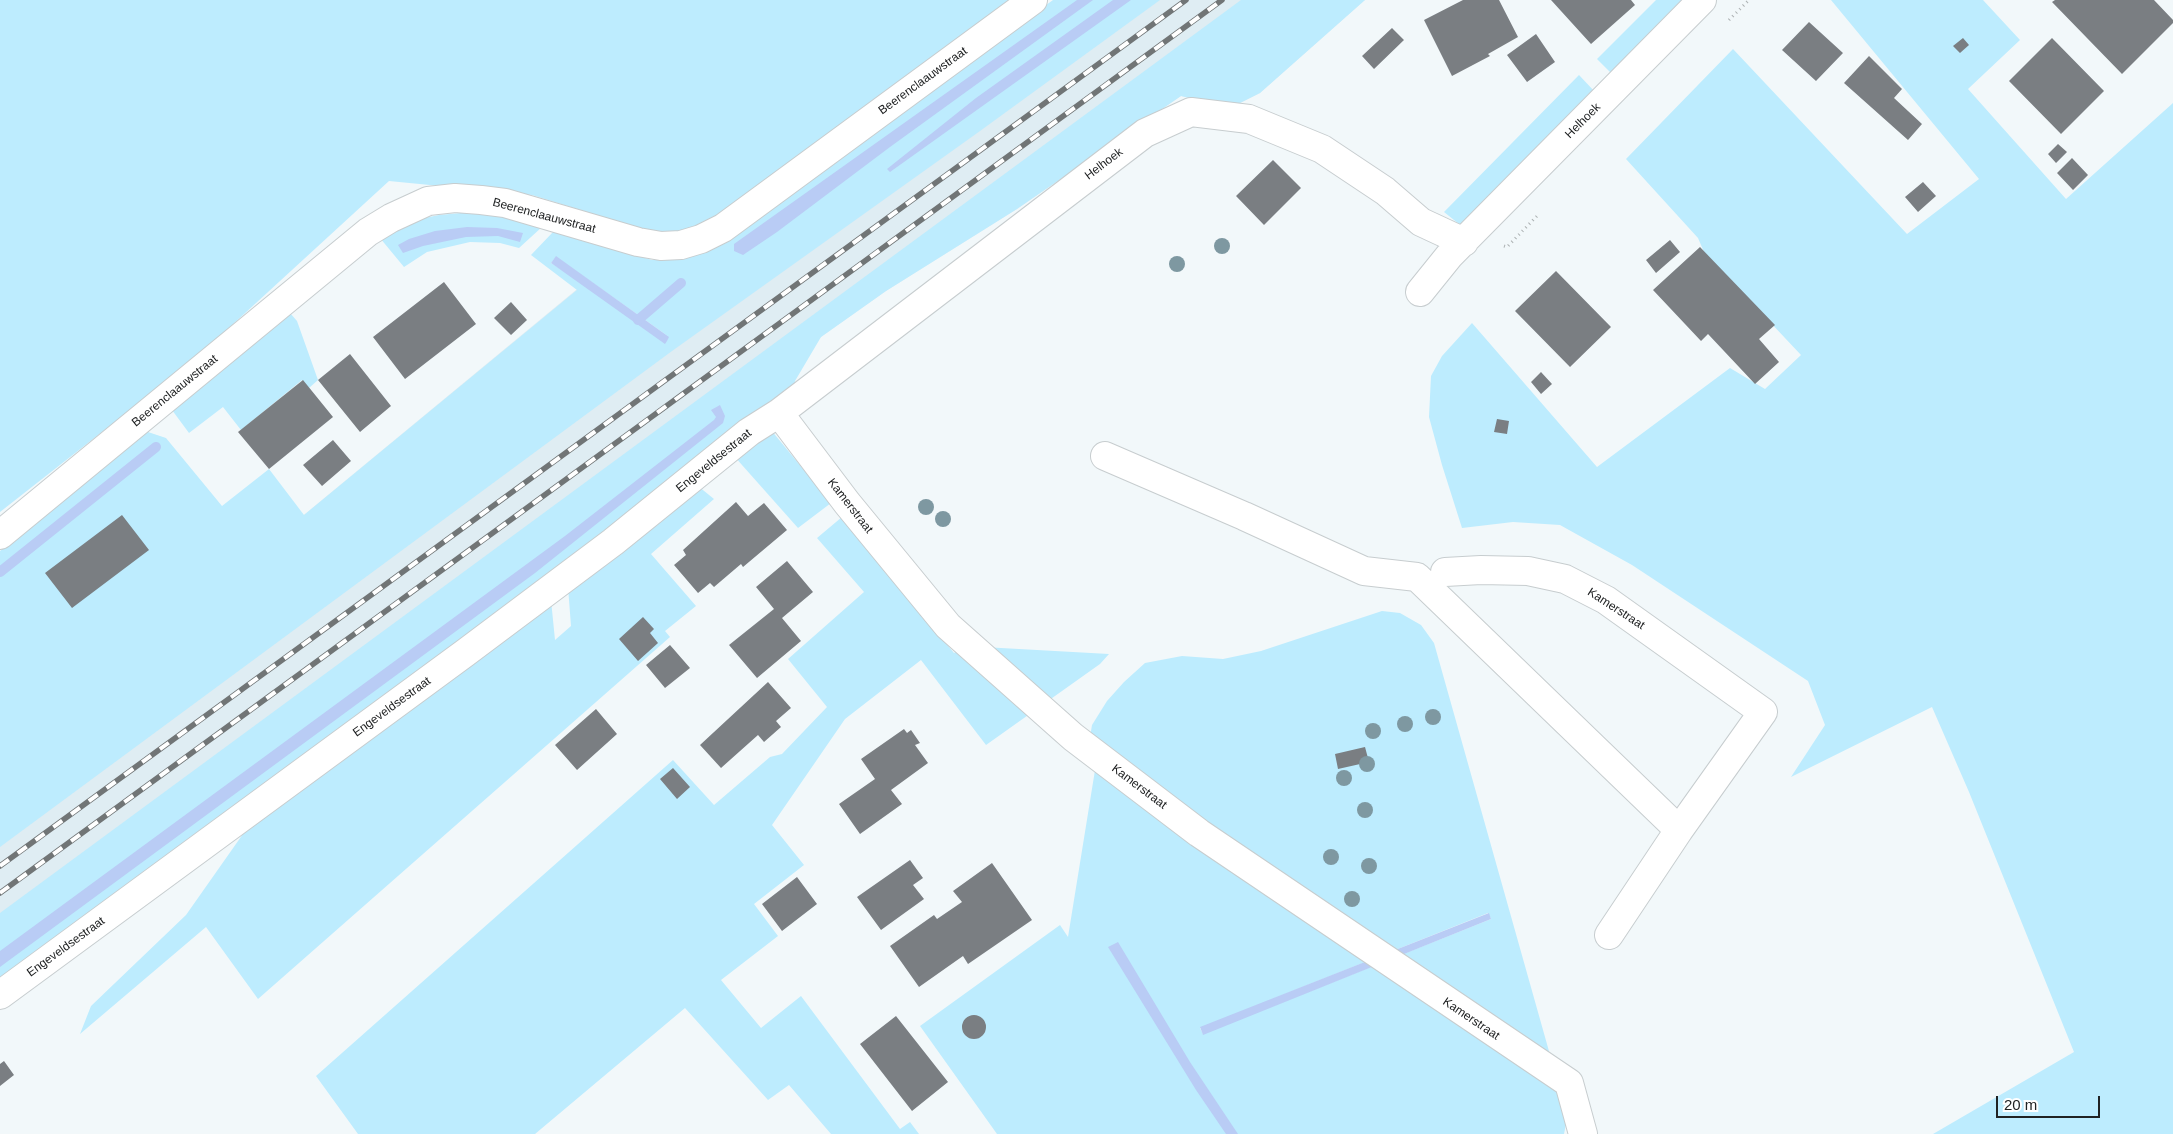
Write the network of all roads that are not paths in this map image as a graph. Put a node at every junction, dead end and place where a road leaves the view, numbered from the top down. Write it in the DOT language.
graph roads {
  1 [pos="1033,0"];
  2 [pos="1702,0"];
  3 [pos="1464,242"];
  4 [pos="1420,292"];
  5 [pos="779,413"];
  6 [pos="1105,456"];
  7 [pos="0,535"];
  8 [pos="1445,572"];
  9 [pos="1679,830"];
  10 [pos="1609,935"];
  11 [pos="0,995"];
  12 [pos="1583,1134"];
  1 -- 7 [label="street, Beerenclaauwstraat"];
  2 -- 3 [label="street, Helhoek"];
  3 -- 4 [label="street, Helhoek"];
  3 -- 5 [label="street, Helhoek"];
  5 -- 11 [label="street, Engeveldsestraat"];
  5 -- 12 [label="street, Kamerstraat"];
  6 -- 9 [label="street"];
  8 -- 9 [label="street, Kamerstraat"];
  9 -- 10 [label="street"];
}
